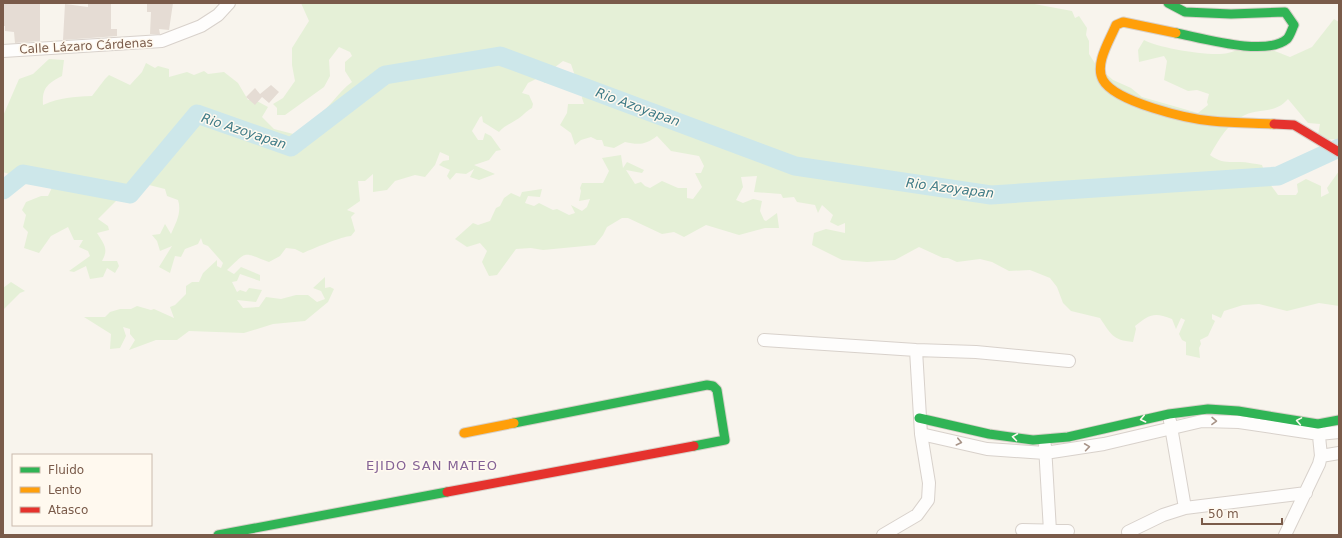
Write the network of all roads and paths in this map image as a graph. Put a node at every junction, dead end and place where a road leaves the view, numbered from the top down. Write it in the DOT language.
graph roads {
  1 [pos="229,3"];
  2 [pos="1168,3"];
  3 [pos="3,51"];
  4 [pos="1339,152"];
  5 [pos="764,340"];
  6 [pos="916,350"];
  7 [pos="1070,361"];
  8 [pos="1169,414"];
  9 [pos="919,418"];
  10 [pos="1339,420"];
  11 [pos="1172,427"];
  12 [pos="1319,429"];
  13 [pos="1339,432"];
  14 [pos="464,433"];
  15 [pos="921,434"];
  16 [pos="1044,439"];
  17 [pos="1045,453"];
  18 [pos="1339,454"];
  19 [pos="1320,456"];
  20 [pos="1306,493"];
  21 [pos="1185,508"];
  22 [pos="1022,530"];
  23 [pos="1050,531"];
  24 [pos="1068,531"];
  25 [pos="1128,532"];
  26 [pos="218,535"];
  27 [pos="883,535"];
  28 [pos="1285,535"];
  1 -- 3 [label="street, Calle Lázaro Cárdenas"];
  2 -- 4 [label="street"];
  5 -- 6 [label="street"];
  6 -- 7 [label="street"];
  6 -- 9 [label="street"];
  8 -- 11 [label="street"];
  12 -- 8 [label="street, one-way"];
  8 -- 16 [label="street, one-way"];
  9 -- 15 [label="street"];
  16 -- 9 [label="street, one-way"];
  10 -- 12 [label="street"];
  11 -- 12 [label="street, one-way"];
  17 -- 11 [label="street, one-way"];
  11 -- 21 [label="street"];
  12 -- 13 [label="street"];
  12 -- 19 [label="street"];
  14 -- 26 [label="street"];
  15 -- 17 [label="street, one-way"];
  15 -- 27 [label="street"];
  16 -- 17 [label="street"];
  17 -- 23 [label="street"];
  18 -- 19 [label="street"];
  19 -- 20 [label="street"];
  20 -- 21 [label="street"];
  20 -- 28 [label="street"];
  21 -- 25 [label="street"];
  22 -- 23 [label="street"];
  23 -- 24 [label="street"];
}
